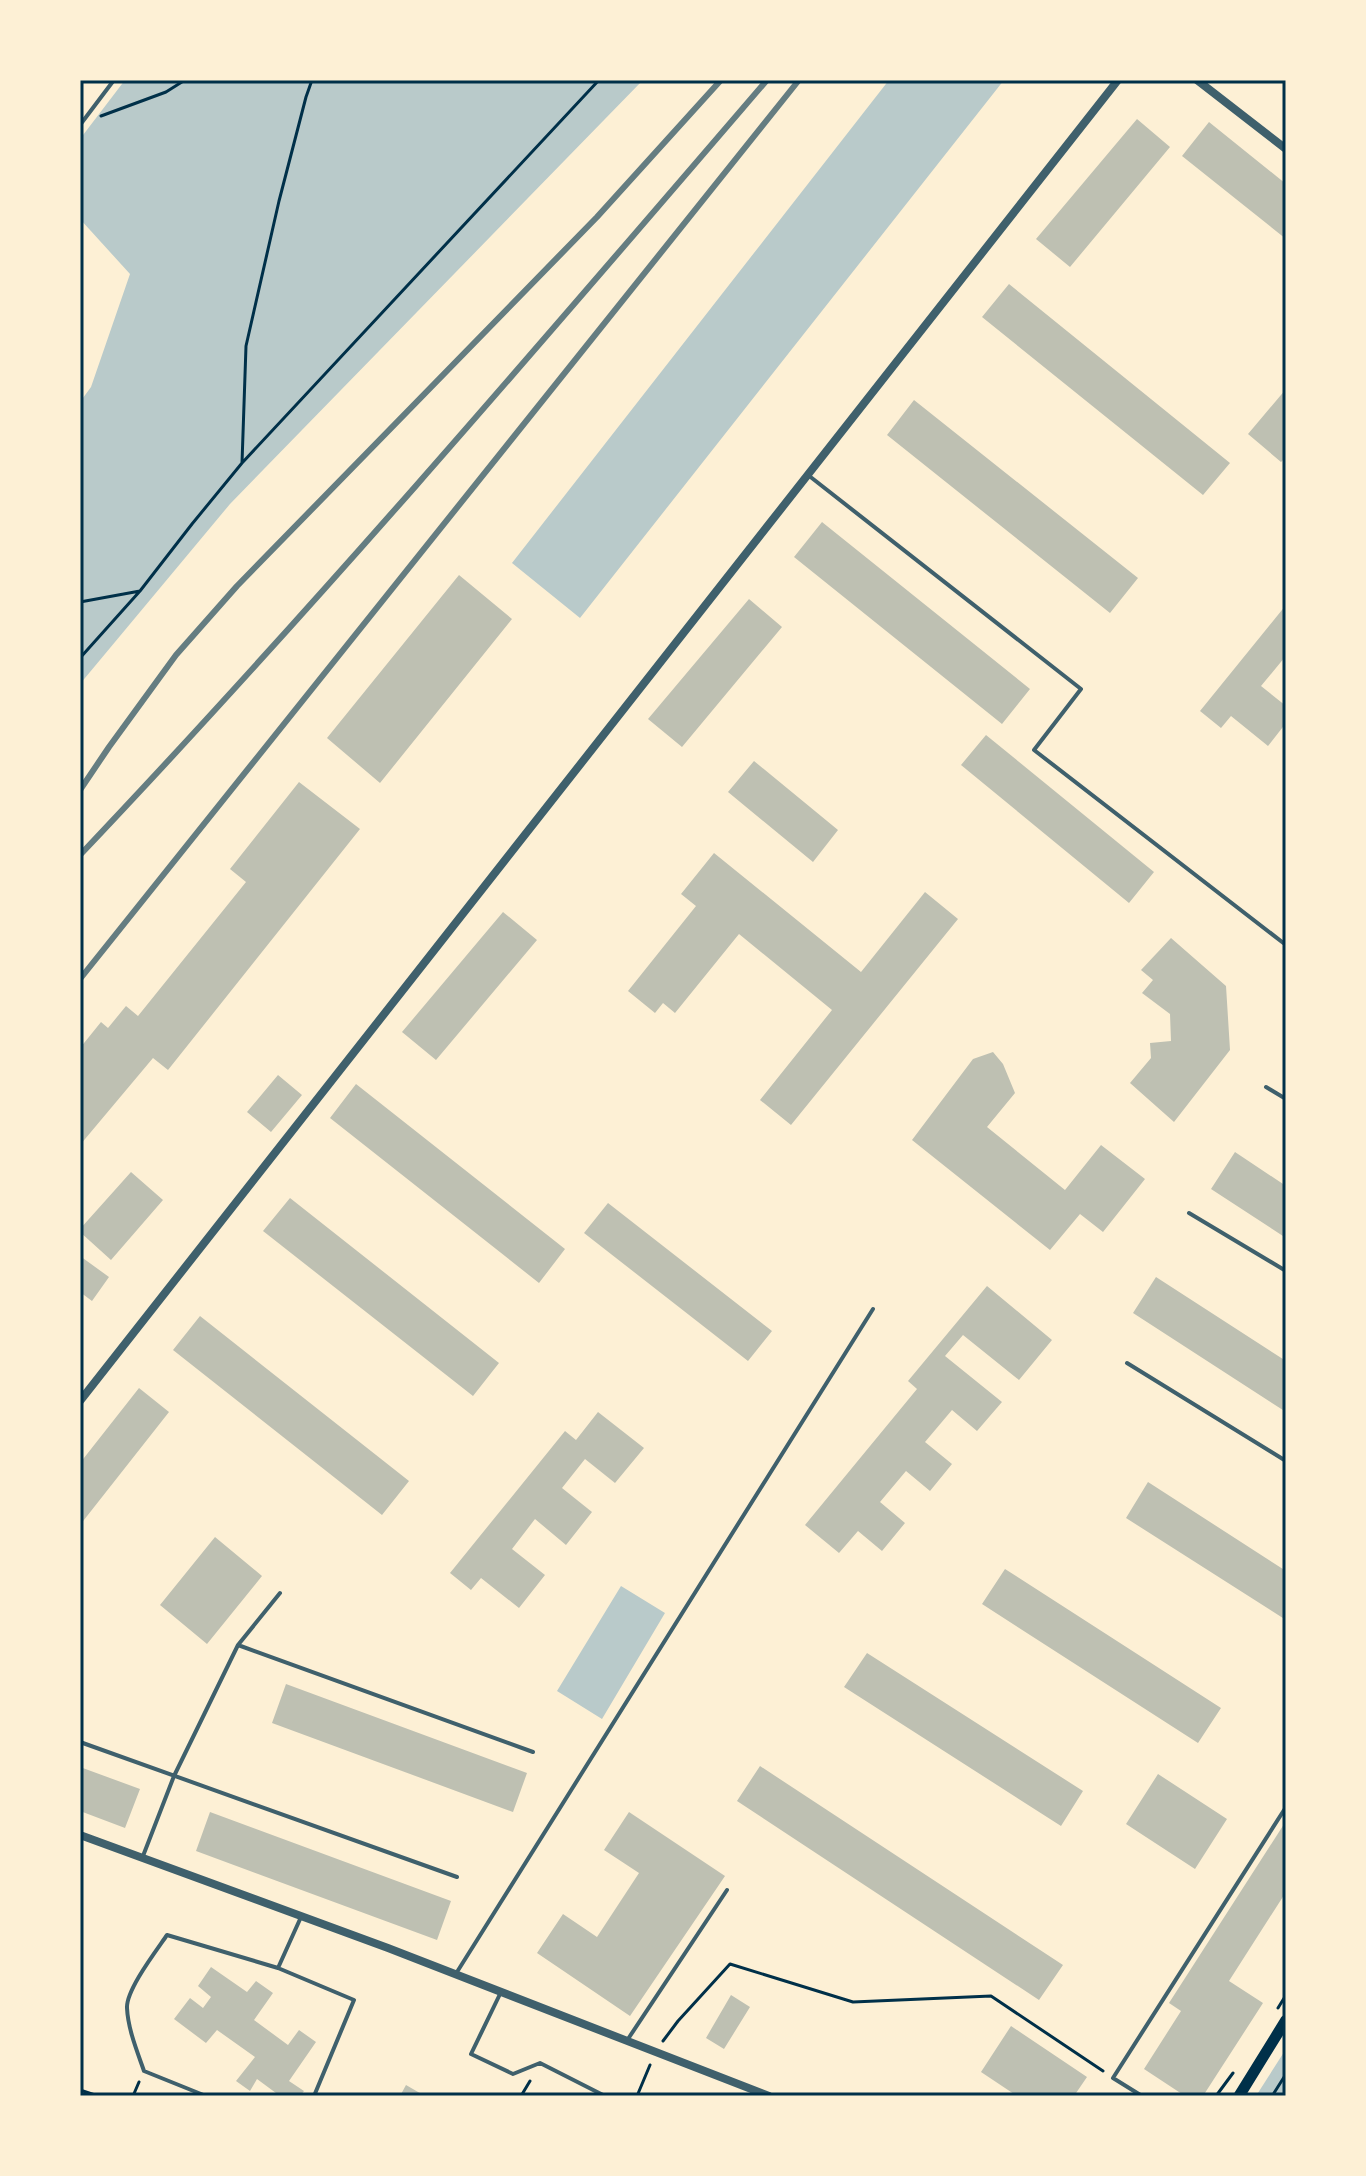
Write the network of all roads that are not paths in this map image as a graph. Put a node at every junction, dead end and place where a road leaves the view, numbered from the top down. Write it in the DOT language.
graph roads {
  1 [pos="114,80"];
  2 [pos="1118,80"];
  3 [pos="1197,80"];
  4 [pos="81,124"];
  5 [pos="1286,149"];
  6 [pos="808,475"];
  7 [pos="1286,945"];
  8 [pos="1266,1087"];
  9 [pos="1286,1099"];
  10 [pos="1189,1213"];
  11 [pos="1286,1271"];
  12 [pos="873,1309"];
  13 [pos="1127,1363"];
  14 [pos="80,1401"];
  15 [pos="1286,1461"];
  16 [pos="280,1593"];
  17 [pos="238,1645"];
  18 [pos="80,1742"];
  19 [pos="533,1752"];
  20 [pos="174,1776"];
  21 [pos="1286,1807"];
  22 [pos="80,1835"];
  23 [pos="143,1858"];
  24 [pos="457,1877"];
  25 [pos="727,1890"];
  26 [pos="301,1917"];
  27 [pos="278,1968"];
  28 [pos="456,1974"];
  29 [pos="501,1992"];
  30 [pos="1286,2020"];
  31 [pos="627,2041"];
  32 [pos="743,2086"];
  33 [pos="206,2096"];
  34 [pos="314,2096"];
  35 [pos="605,2096"];
  36 [pos="739,2096"];
  37 [pos="769,2096"];
  38 [pos="1142,2096"];
  39 [pos="1239,2096"];
  1 -- 4 [label="lane"];
  2 -- 6 [label="street"];
  3 -- 5 [label="street"];
  6 -- 7 [label="lane"];
  6 -- 14 [label="street"];
  8 -- 9 [label="lane"];
  10 -- 11 [label="lane"];
  12 -- 28 [label="lane"];
  13 -- 15 [label="lane"];
  16 -- 17 [label="lane"];
  17 -- 19 [label="lane"];
  17 -- 20 [label="lane"];
  18 -- 20 [label="lane"];
  20 -- 23 [label="lane"];
  20 -- 24 [label="lane"];
  21 -- 38 [label="lane"];
  22 -- 23 [label="street"];
  23 -- 26 [label="street"];
  25 -- 31 [label="lane"];
  26 -- 27 [label="lane"];
  26 -- 28 [label="street"];
  27 -- 33 [label="lane"];
  27 -- 34 [label="lane"];
  28 -- 29 [label="street"];
  29 -- 31 [label="street"];
  29 -- 35 [label="lane"];
  30 -- 39 [label="main road"];
  31 -- 32 [label="street"];
  32 -- 36 [label="lane"];
  32 -- 37 [label="street"];
}
